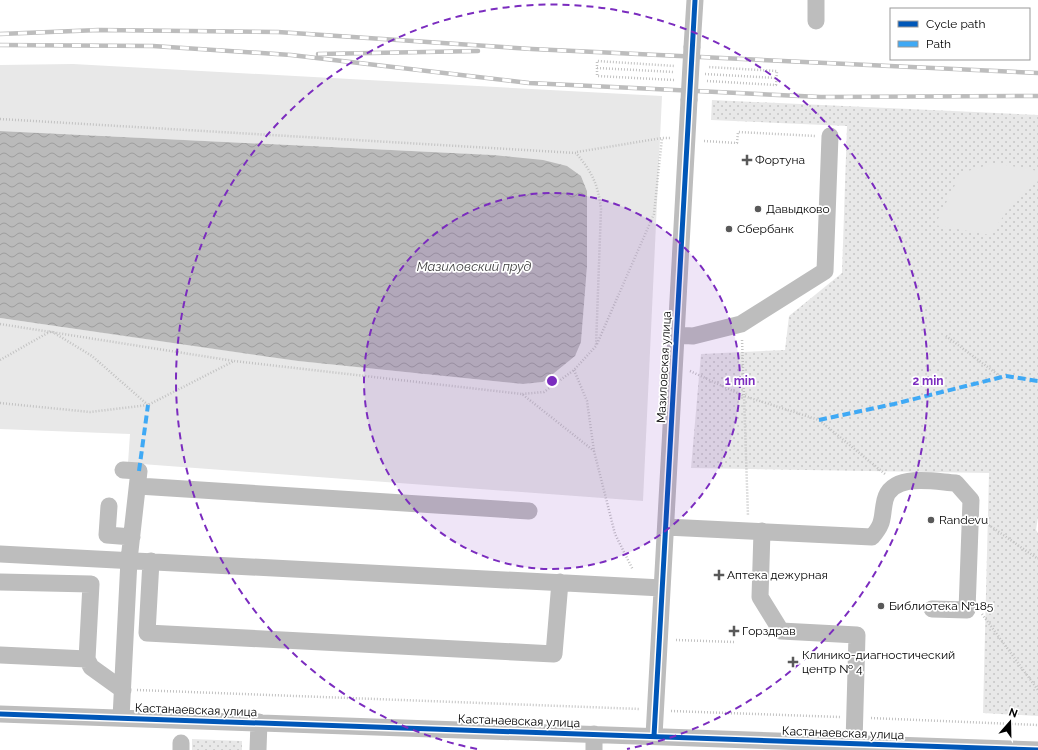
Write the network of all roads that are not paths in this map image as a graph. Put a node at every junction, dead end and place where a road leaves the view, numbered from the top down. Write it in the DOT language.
graph roads {
  1 [pos="695,0"];
  2 [pos="816,0"];
  3 [pos="816,21"];
  4 [pos="830,136"];
  5 [pos="675,335"];
  6 [pos="123,470"];
  7 [pos="138,486"];
  8 [pos="109,506"];
  9 [pos="529,511"];
  10 [pos="666,527"];
  11 [pos="755,531"];
  12 [pos="132,537"];
  13 [pos="0,554"];
  14 [pos="129,560"];
  15 [pos="151,561"];
  16 [pos="0,582"];
  17 [pos="560,582"];
  18 [pos="662,588"];
  19 [pos="932,609"];
  20 [pos="0,655"];
  21 [pos="87,659"];
  22 [pos="123,690"];
  23 [pos="0,714"];
  24 [pos="122,718"];
  25 [pos="259,722"];
  26 [pos="654,736"];
  27 [pos="594,742"];
  28 [pos="854,743"];
  29 [pos="754,745"];
  30 [pos="258,750"];
  31 [pos="1031,750"];
  1 -- 5 [label="street, Мазиловская улица, bridge"];
  2 -- 3 [label="street"];
  4 -- 5 [label="street"];
  5 -- 10 [label="street, Мазиловская улица"];
  6 -- 7 [label="street"];
  7 -- 9 [label="street"];
  7 -- 12 [label="street"];
  8 -- 12 [label="street"];
  10 -- 11 [label="street"];
  10 -- 18 [label="street, Мазиловская улица"];
  11 -- 19 [label="street"];
  11 -- 28 [label="street"];
  12 -- 14 [label="street"];
  13 -- 14 [label="street"];
  14 -- 15 [label="street"];
  14 -- 22 [label="street"];
  15 -- 17 [label="street"];
  15 -- 17 [label="street"];
  16 -- 21 [label="street"];
  17 -- 18 [label="street"];
  18 -- 26 [label="street, Мазиловская улица"];
  20 -- 21 [label="street"];
  21 -- 22 [label="street"];
  22 -- 24 [label="street"];
  23 -- 24 [label="street, Кастанаевская улица"];
  24 -- 25 [label="street, Кастанаевская улица"];
  25 -- 27 [label="street, Кастанаевская улица"];
  25 -- 30 [label="street"];
  26 -- 27 [label="street, Кастанаевская улица"];
  26 -- 29 [label="street, Кастанаевская улица"];
  28 -- 29 [label="street, Кастанаевская улица"];
  28 -- 31 [label="street, Кастанаевская улица"];
}
